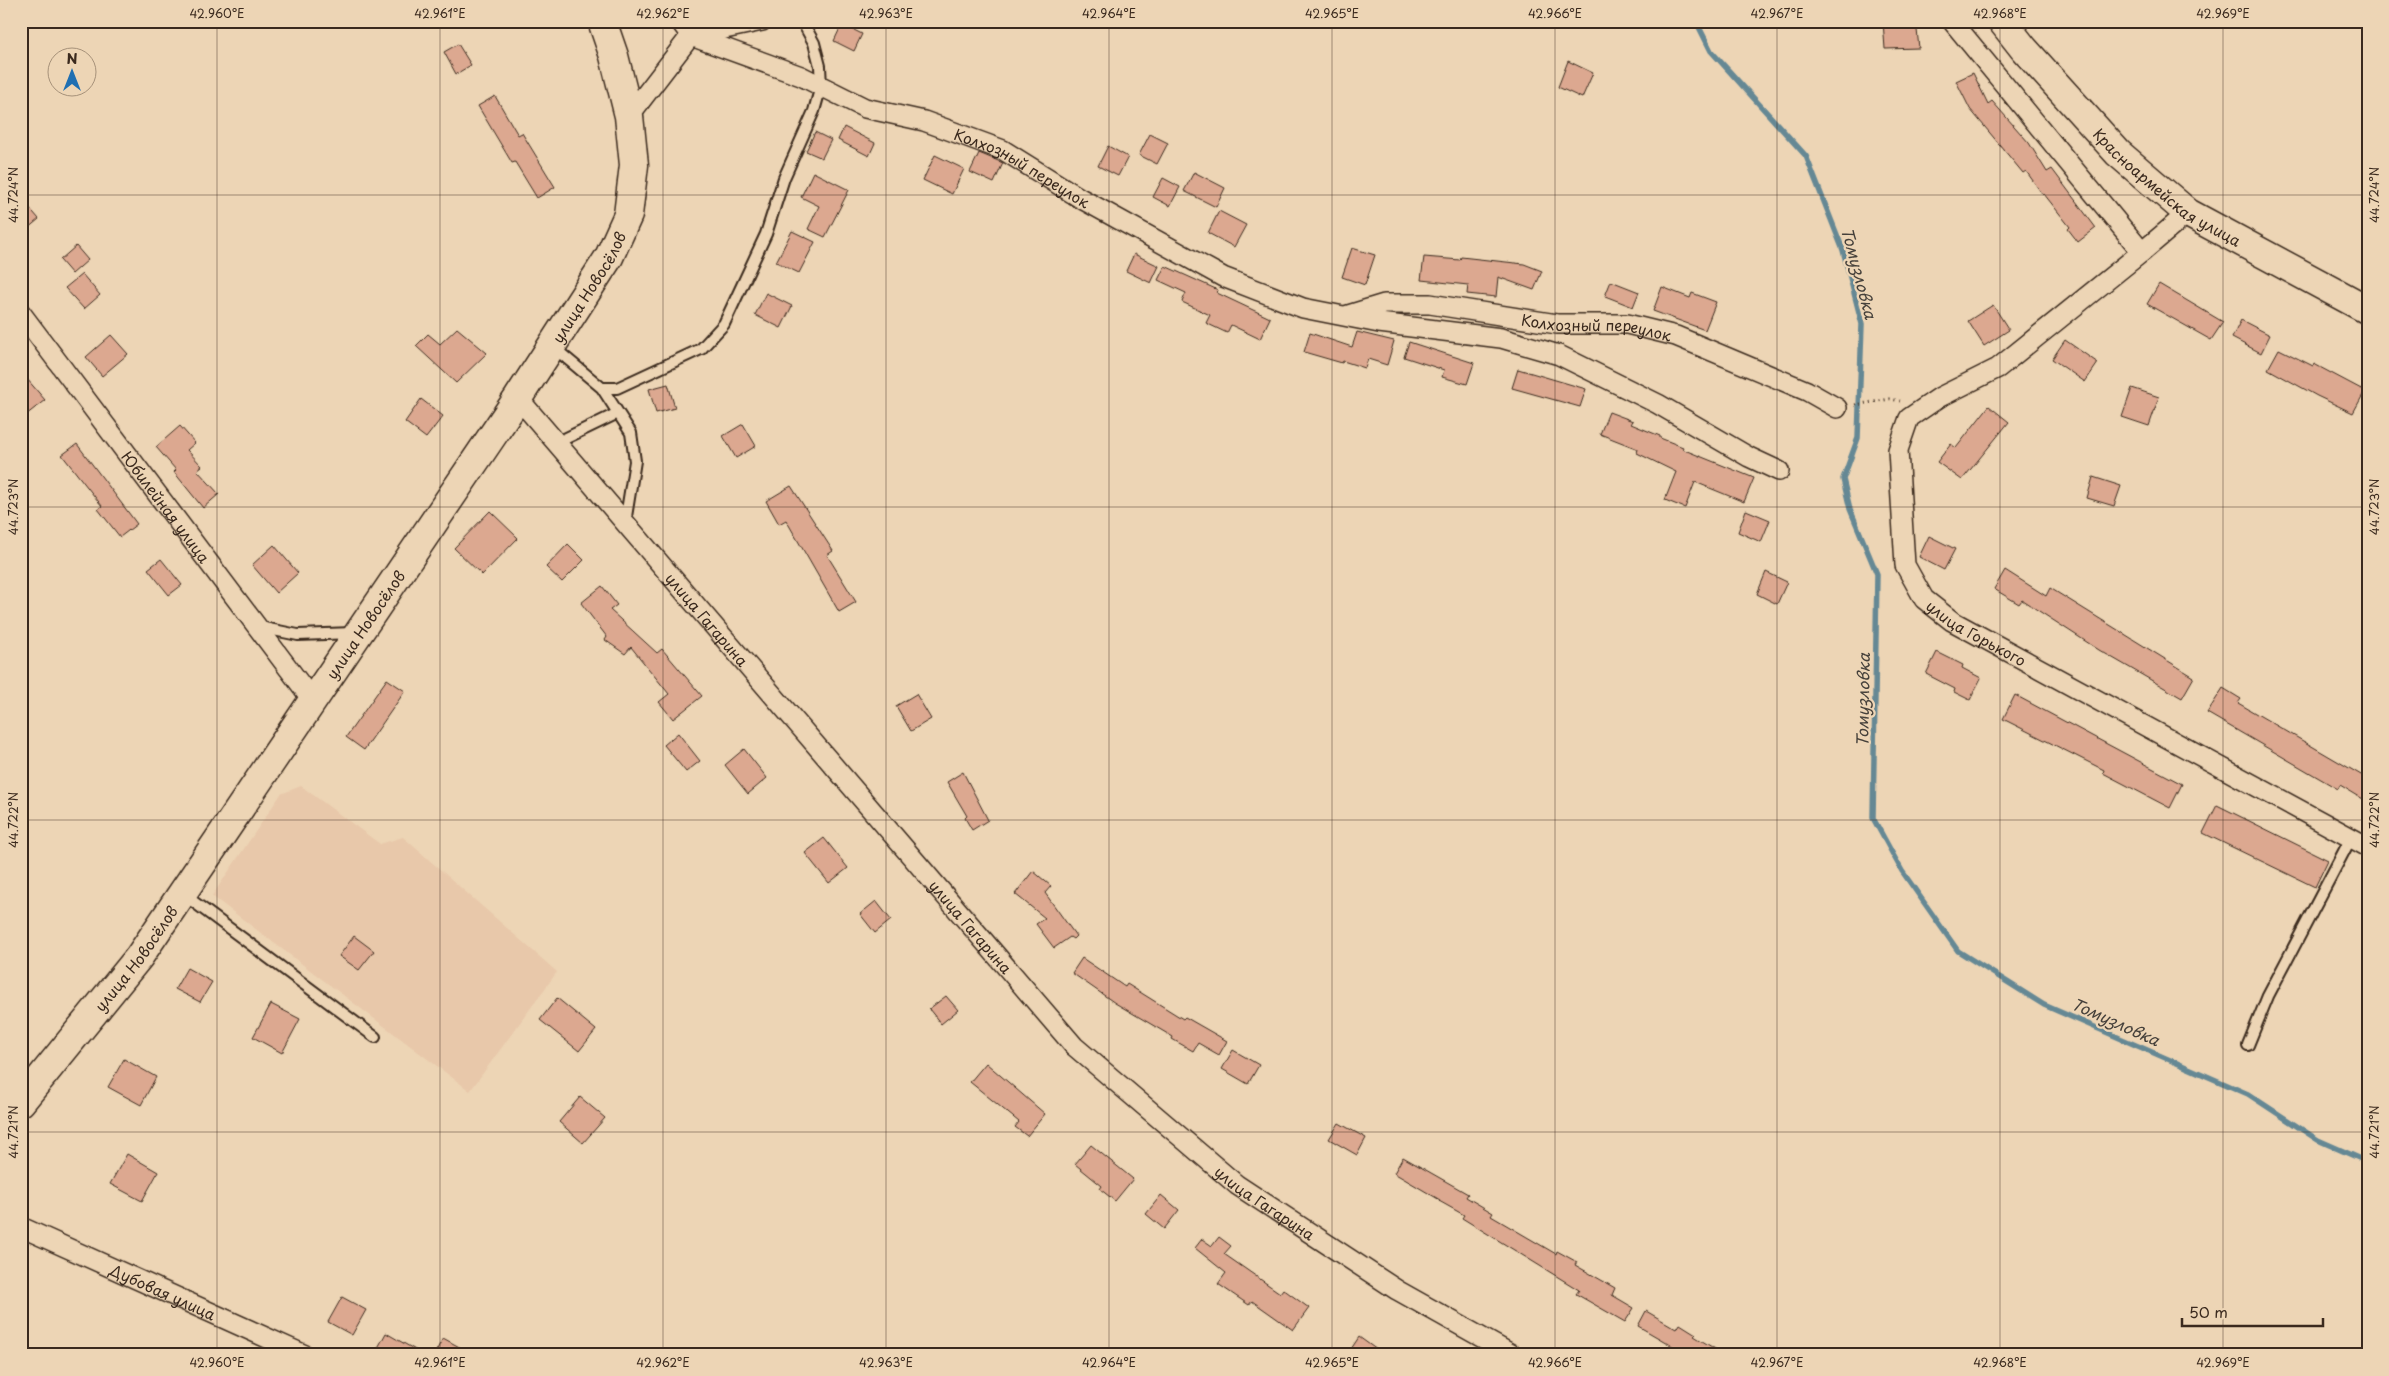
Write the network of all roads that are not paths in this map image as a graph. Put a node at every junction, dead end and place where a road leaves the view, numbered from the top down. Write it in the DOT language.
graph roads {
  1 [pos="602,21"];
  2 [pos="762,21"];
  3 [pos="802,21"];
  4 [pos="1952,21"];
  5 [pos="2002,21"];
  6 [pos="691,26"];
  7 [pos="822,86"];
  8 [pos="629,116"];
  9 [pos="2188,213"];
  10 [pos="2142,252"];
  11 [pos="2368,310"];
  12 [pos="21,313"];
  13 [pos="1344,316"];
  14 [pos="552,346"];
  15 [pos="602,388"];
  16 [pos="518,398"];
  17 [pos="1837,408"];
  18 [pos="618,413"];
  19 [pos="556,443"];
  20 [pos="1779,471"];
  21 [pos="625,523"];
  22 [pos="258,627"];
  23 [pos="360,632"];
  24 [pos="313,701"];
  25 [pos="2360,842"];
  26 [pos="182,894"];
  27 [pos="375,1037"];
  28 [pos="2248,1045"];
  29 [pos="21,1102"];
  30 [pos="21,1227"];
  31 [pos="305,1355"];
  32 [pos="1513,1355"];
  1 -- 8 [label="main road, улица Новосёлов"];
  2 -- 6 [label="street"];
  3 -- 7 [label="lane"];
  4 -- 10 [label="street"];
  5 -- 9 [label="main road, Красноармейская улица"];
  6 -- 7 [label="street, Колхозный переулок"];
  6 -- 8 [label="street"];
  7 -- 13 [label="street, Колхозный переулок"];
  7 -- 15 [label="lane"];
  8 -- 14 [label="main road, улица Новосёлов"];
  9 -- 10 [label="street, улица Горького"];
  9 -- 11 [label="main road, Красноармейская улица"];
  10 -- 25 [label="street, улица Горького"];
  12 -- 22 [label="street, Юбилейная улица"];
  13 -- 17 [label="street, Колхозный переулок"];
  13 -- 20 [label="street, Колхозный переулок"];
  14 -- 15 [label="lane"];
  14 -- 16 [label="main road, улица Новосёлов"];
  15 -- 18 [label="lane"];
  16 -- 19 [label="street, улица Гагарина"];
  16 -- 23 [label="main road, улица Новосёлов"];
  18 -- 19 [label="lane"];
  18 -- 21 [label="lane"];
  19 -- 21 [label="street, улица Гагарина"];
  21 -- 32 [label="street, улица Гагарина"];
  22 -- 23 [label="lane"];
  22 -- 24 [label="street, Юбилейная улица"];
  23 -- 24 [label="main road, улица Новосёлов"];
  24 -- 26 [label="main road, улица Новосёлов"];
  25 -- 28 [label="lane"];
  26 -- 27 [label="lane"];
  26 -- 29 [label="main road, улица Новосёлов"];
  30 -- 31 [label="street, Дубовая улица"];
}
